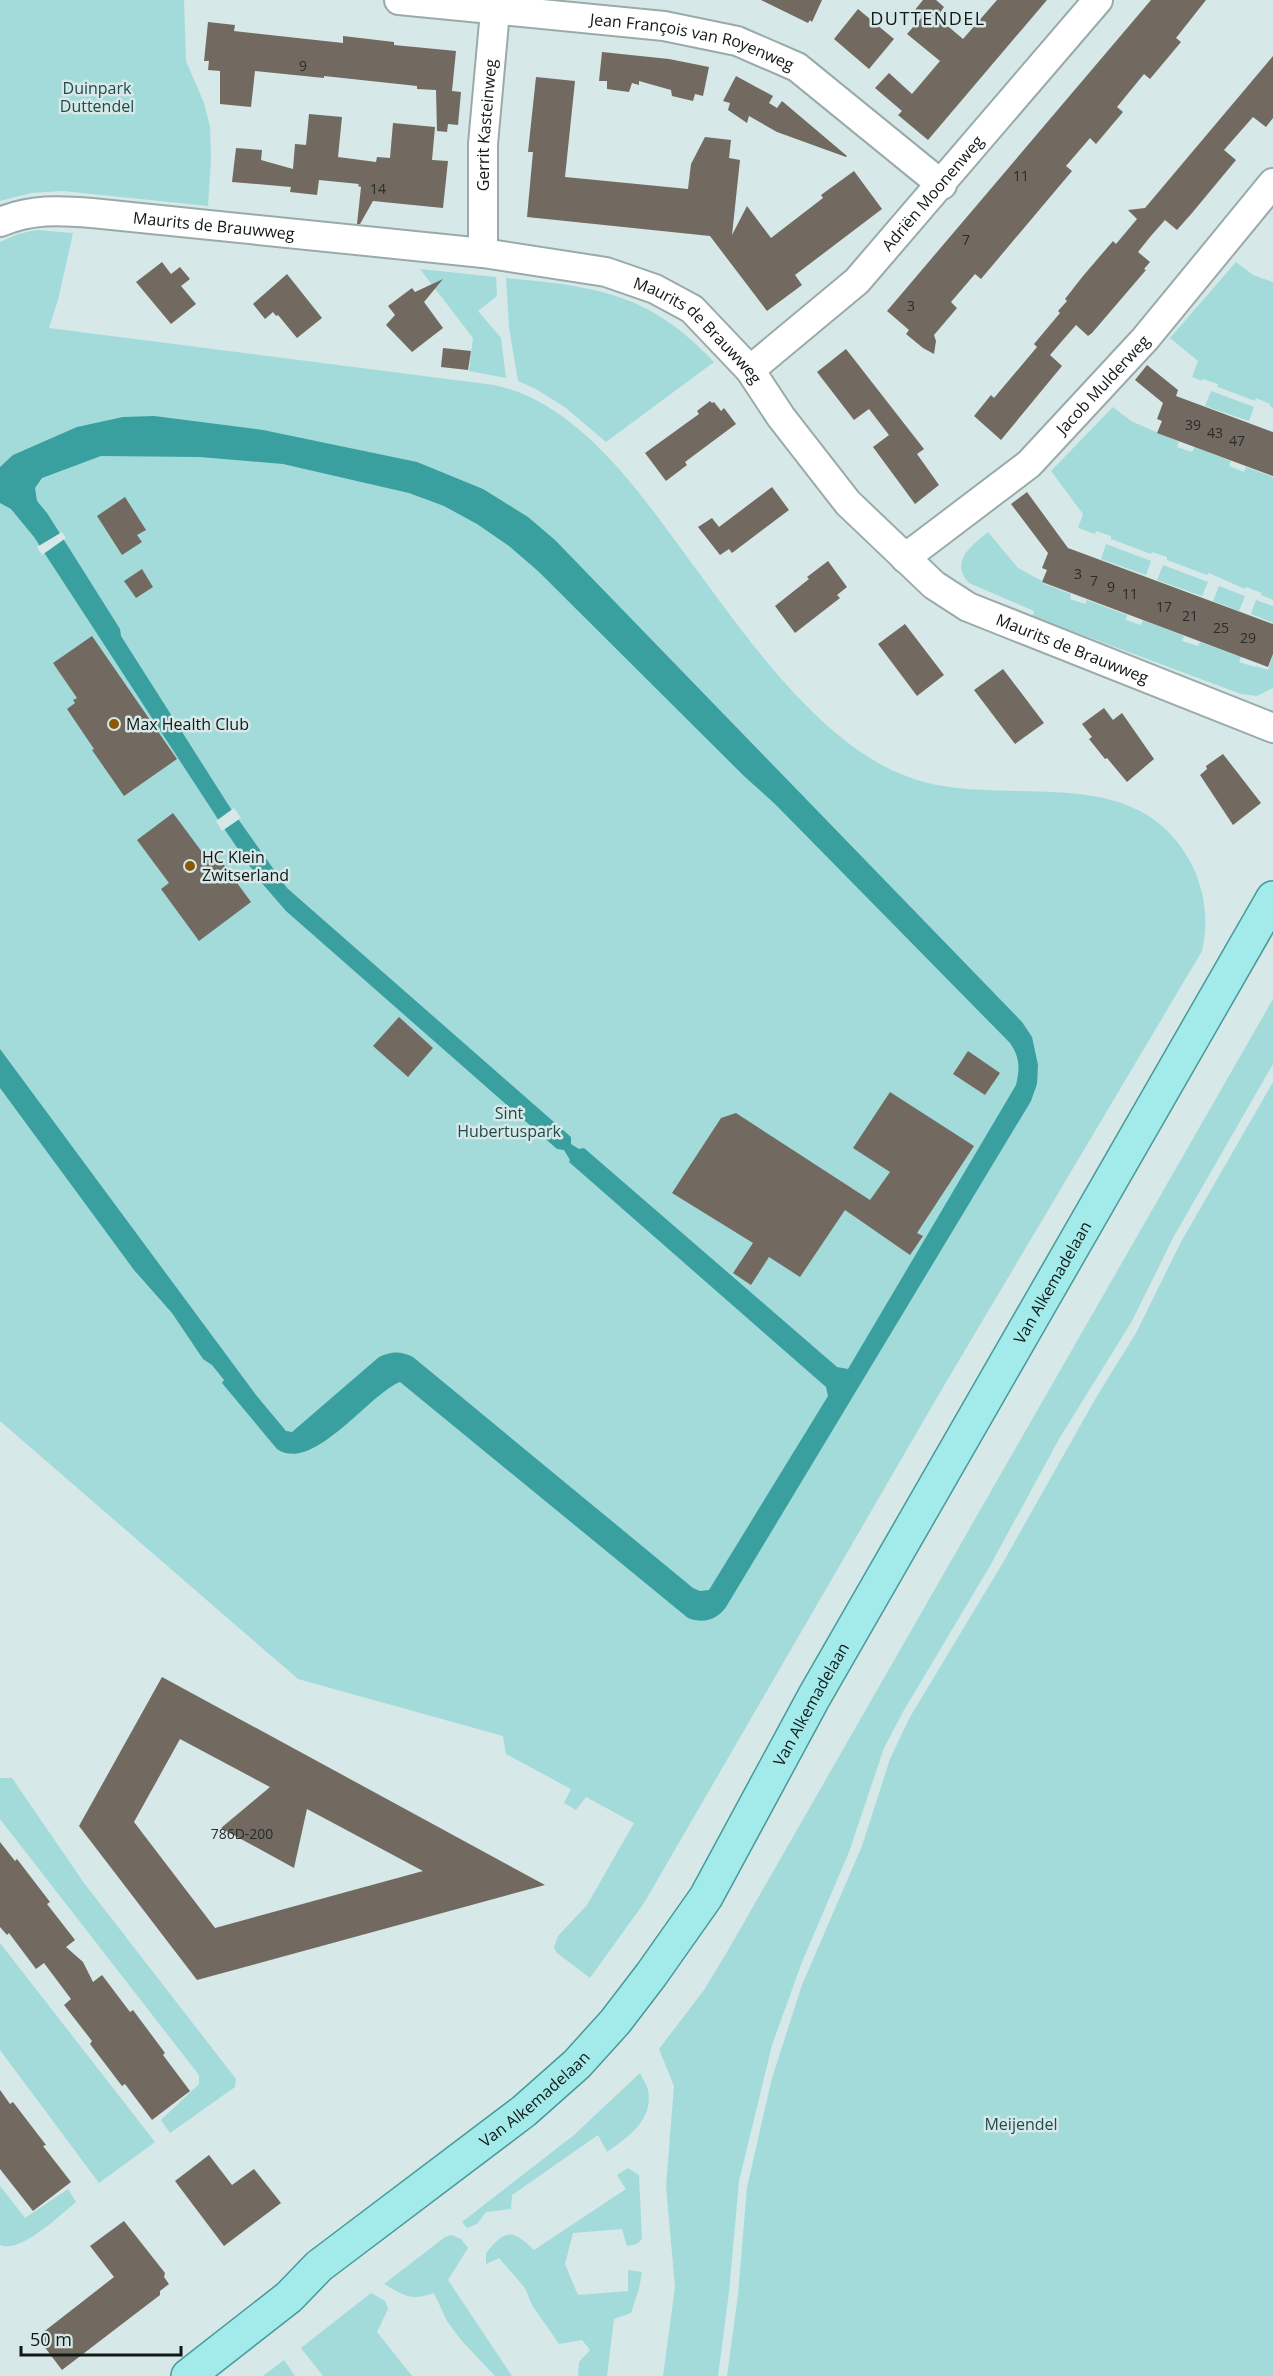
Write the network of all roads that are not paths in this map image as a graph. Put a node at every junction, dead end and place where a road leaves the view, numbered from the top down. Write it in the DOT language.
graph roads {
  1 [pos="399,0"];
  2 [pos="1097,0"];
  3 [pos="496,5"];
  4 [pos="1273,183"];
  5 [pos="942,185"];
  6 [pos="0,222"];
  7 [pos="483,253"];
  8 [pos="750,370"];
  9 [pos="905,558"];
  10 [pos="1273,728"];
  11 [pos="1273,898"];
  12 [pos="188,2376"];
  1 -- 3 [label="street, Jean François van Royenweg"];
  2 -- 5 [label="street, Adriën Moonenweg"];
  3 -- 5 [label="street, Jean François van Royenweg"];
  3 -- 7 [label="street, Gerrit Kasteinweg"];
  4 -- 9 [label="street, Jacob Mulderweg"];
  5 -- 8 [label="street, Adriën Moonenweg"];
  6 -- 7 [label="street, Maurits de Brauwweg"];
  7 -- 8 [label="street, Maurits de Brauwweg"];
  8 -- 9 [label="street, Maurits de Brauwweg"];
  9 -- 10 [label="street, Maurits de Brauwweg"];
  11 -- 12 [label="main road, Van Alkemadelaan"];
}
